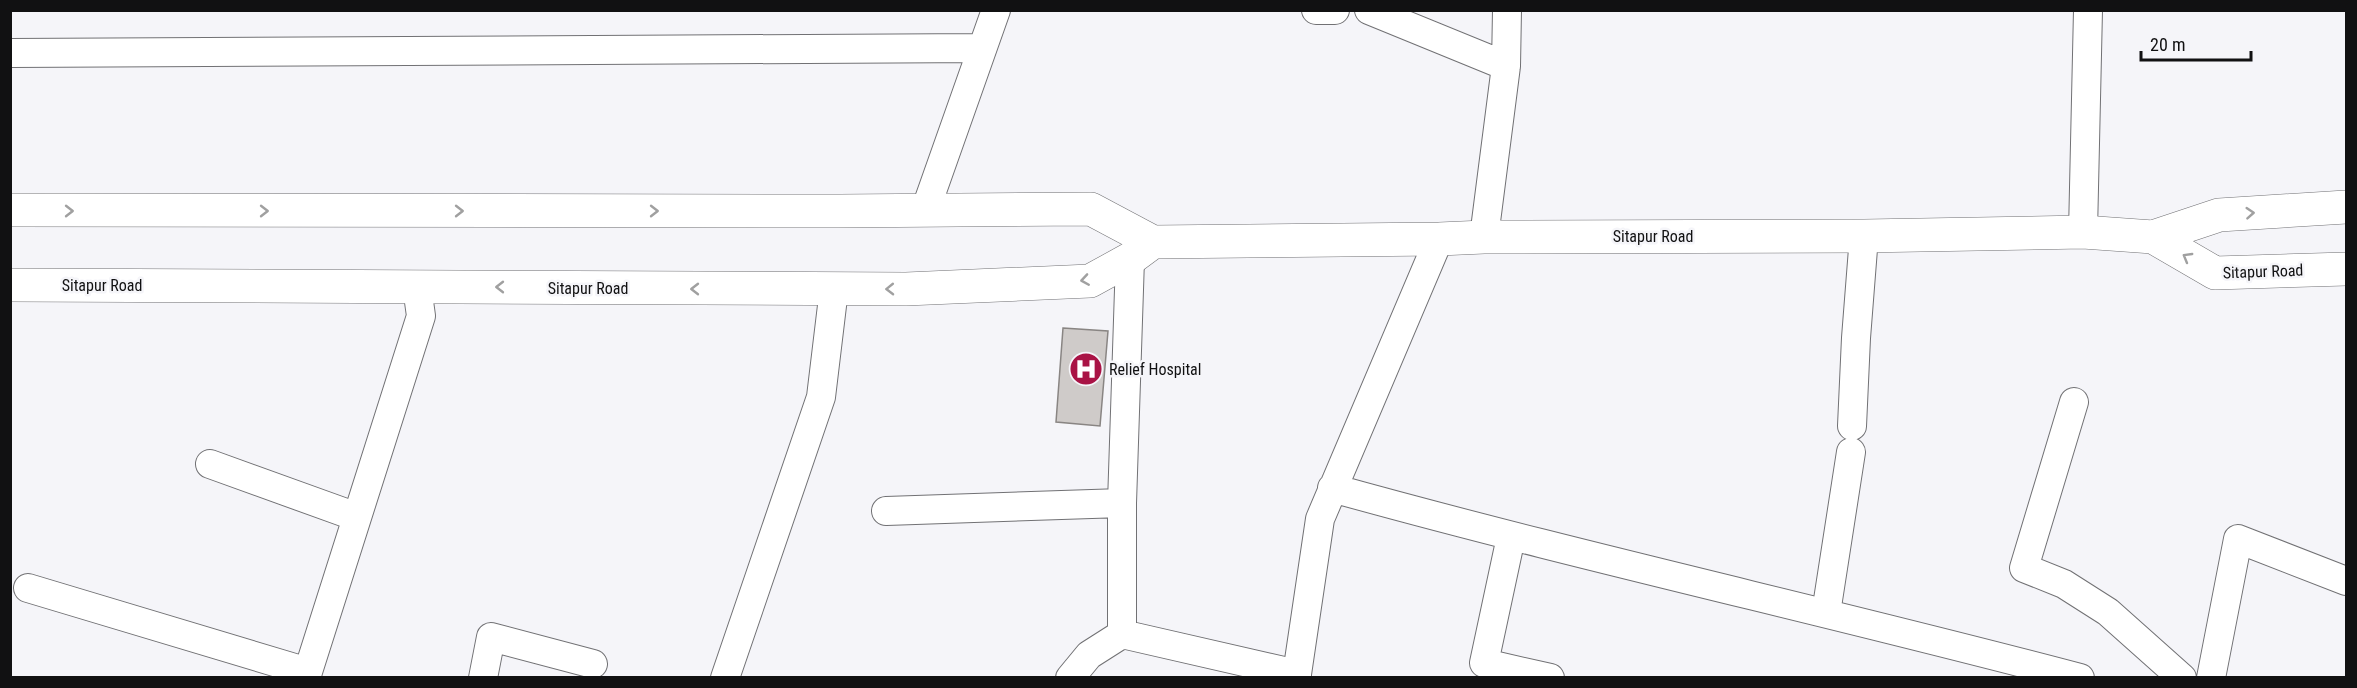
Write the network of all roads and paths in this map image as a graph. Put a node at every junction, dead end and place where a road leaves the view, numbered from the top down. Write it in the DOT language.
graph roads {
  1 [pos="996,10"];
  2 [pos="1316,10"];
  3 [pos="1335,10"];
  4 [pos="1369,10"];
  5 [pos="1507,10"];
  6 [pos="2088,10"];
  7 [pos="982,48"];
  8 [pos="10,53"];
  9 [pos="1506,66"];
  10 [pos="2346,207"];
  11 [pos="10,210"];
  12 [pos="925,211"];
  13 [pos="2083,232"];
  14 [pos="1864,236"];
  15 [pos="1484,237"];
  16 [pos="2154,237"];
  17 [pos="1439,239"];
  18 [pos="1142,251"];
  19 [pos="2346,269"];
  20 [pos="10,285"];
  21 [pos="417,287"];
  22 [pos="834,289"];
  23 [pos="2074,402"];
  24 [pos="210,464"];
  25 [pos="1332,488"];
  26 [pos="1122,503"];
  27 [pos="886,511"];
  28 [pos="357,517"];
  29 [pos="1511,537"];
  30 [pos="2346,581"];
  31 [pos="28,588"];
  32 [pos="1827,613"];
  33 [pos="1122,634"];
  34 [pos="592,664"];
  35 [pos="307,675"];
  36 [pos="1297,676"];
  37 [pos="483,678"];
  38 [pos="724,678"];
  39 [pos="1070,678"];
  40 [pos="1550,678"];
  41 [pos="2080,678"];
  42 [pos="2182,678"];
  43 [pos="2211,678"];
  1 -- 7 [label="street"];
  2 -- 3 [label="street"];
  4 -- 9 [label="street"];
  5 -- 9 [label="street"];
  6 -- 13 [label="street"];
  7 -- 8 [label="street"];
  7 -- 12 [label="street"];
  9 -- 15 [label="street"];
  16 -- 10 [label="main road, Sitapur Road, one-way"];
  11 -- 12 [label="main road, Sitapur Road, one-way"];
  12 -- 18 [label="main road, Sitapur Road"];
  13 -- 14 [label="main road, Sitapur Road"];
  13 -- 16 [label="main road, Sitapur Road"];
  14 -- 15 [label="main road, Sitapur Road"];
  14 -- 32 [label="street"];
  15 -- 17 [label="main road, Sitapur Road"];
  19 -- 16 [label="main road, Sitapur Road, one-way"];
  17 -- 18 [label="main road, Sitapur Road"];
  17 -- 25 [label="street"];
  18 -- 22 [label="main road, Sitapur Road, one-way"];
  18 -- 26 [label="street"];
  20 -- 21 [label="main road, Sitapur Road"];
  22 -- 21 [label="main road, Sitapur Road, one-way"];
  21 -- 28 [label="street"];
  22 -- 38 [label="street"];
  23 -- 42 [label="street"];
  24 -- 28 [label="street"];
  25 -- 29 [label="street"];
  25 -- 36 [label="street"];
  26 -- 27 [label="street"];
  26 -- 33 [label="street"];
  28 -- 35 [label="street"];
  29 -- 32 [label="street"];
  29 -- 40 [label="street"];
  30 -- 43 [label="street"];
  31 -- 35 [label="street"];
  32 -- 41 [label="street"];
  33 -- 36 [label="street"];
  33 -- 39 [label="street"];
  34 -- 37 [label="street"];
}
